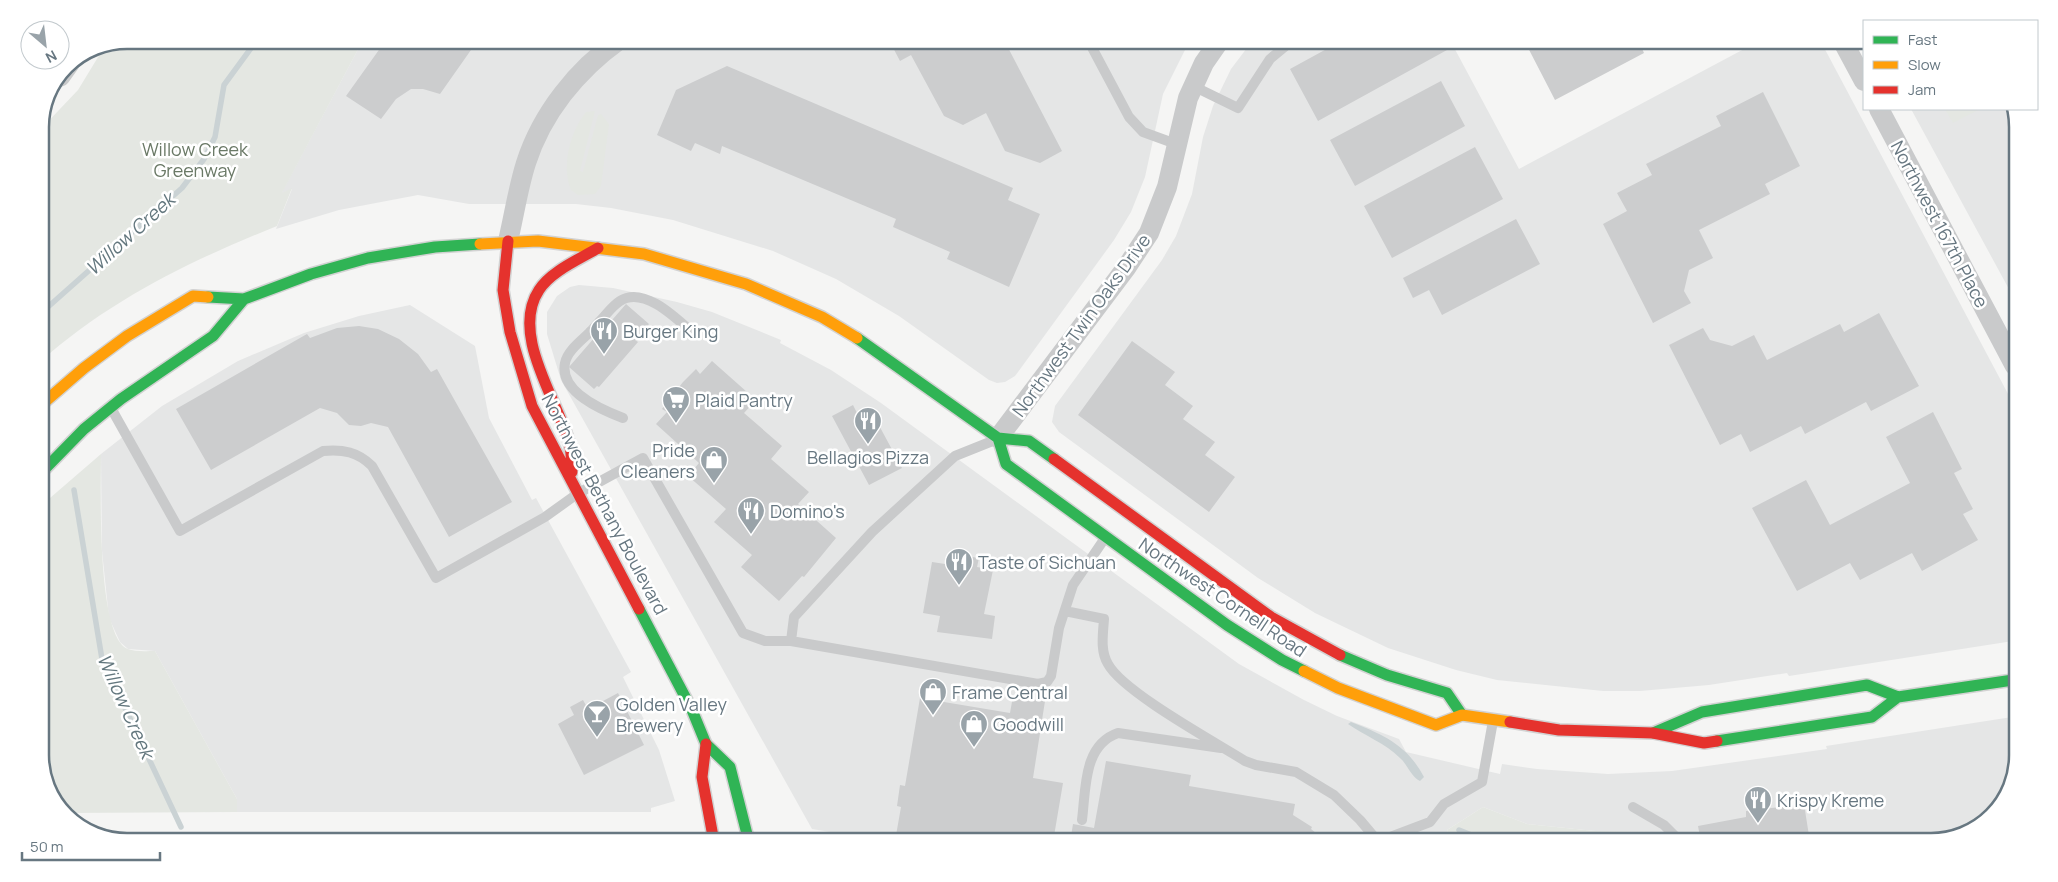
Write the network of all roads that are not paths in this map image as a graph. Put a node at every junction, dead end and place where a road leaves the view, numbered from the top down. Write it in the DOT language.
graph roads {
  1 [pos="606,49"];
  2 [pos="1093,49"];
  3 [pos="1214,49"];
  4 [pos="1282,49"];
  5 [pos="1847,49"];
  6 [pos="1863,79"];
  7 [pos="1193,86"];
  8 [pos="1880,110"];
  9 [pos="1176,144"];
  10 [pos="508,241"];
  11 [pos="598,248"];
  12 [pos="244,298"];
  13 [pos="600,321"];
  14 [pos="590,332"];
  15 [pos="694,335"];
  16 [pos="2009,353"];
  17 [pos="49,398"];
  18 [pos="110,407"];
  19 [pos="623,418"];
  20 [pos="998,438"];
  21 [pos="49,465"];
  22 [pos="575,491"];
  23 [pos="1105,537"];
  24 [pos="1065,611"];
  25 [pos="791,641"];
  26 [pos="2009,680"];
  27 [pos="1898,697"];
  28 [pos="1462,715"];
  29 [pos="1493,721"];
  30 [pos="1653,733"];
  31 [pos="706,744"];
  32 [pos="1227,749"];
  33 [pos="1633,807"];
  34 [pos="1082,820"];
  35 [pos="712,833"];
  36 [pos="747,833"];
  37 [pos="1370,833"];
  38 [pos="1401,833"];
  39 [pos="1671,833"];
  1 -- 10 [label="street"];
  2 -- 9 [label="lane"];
  3 -- 7 [label="street, Northwest Twin Oaks Drive"];
  4 -- 7 [label="lane"];
  5 -- 6 [label="street"];
  7 -- 9 [label="street, Northwest Twin Oaks Drive"];
  8 -- 16 [label="street, Northwest 167th Place"];
  9 -- 20 [label="street, Northwest Twin Oaks Drive"];
  10 -- 11 [label="main road"];
  10 -- 12 [label="main road"];
  10 -- 22 [label="main road, Northwest Bethany Boulevard"];
  11 -- 20 [label="main road"];
  11 -- 22 [label="main road"];
  12 -- 17 [label="main road"];
  12 -- 18 [label="main road"];
  13 -- 15 [label="lane"];
  14 -- 19 [label="lane"];
  18 -- 21 [label="main road"];
  18 -- 22 [label="lane"];
  20 -- 23 [label="main road, Northwest Cornell Road"];
  20 -- 25 [label="lane"];
  20 -- 28 [label="main road, Northwest Cornell Road"];
  22 -- 25 [label="lane"];
  22 -- 31 [label="main road, Northwest Bethany Boulevard"];
  23 -- 24 [label="lane"];
  23 -- 28 [label="main road, Northwest Cornell Road"];
  24 -- 25 [label="lane"];
  24 -- 32 [label="lane"];
  26 -- 27 [label="main road"];
  27 -- 30 [label="main road"];
  27 -- 30 [label="main road"];
  28 -- 29 [label="main road"];
  29 -- 30 [label="main road"];
  29 -- 38 [label="lane"];
  31 -- 35 [label="main road, Northwest Bethany Boulevard"];
  31 -- 36 [label="main road, Northwest Bethany Boulevard"];
  32 -- 34 [label="lane"];
  32 -- 37 [label="lane"];
  33 -- 39 [label="lane"];
}
